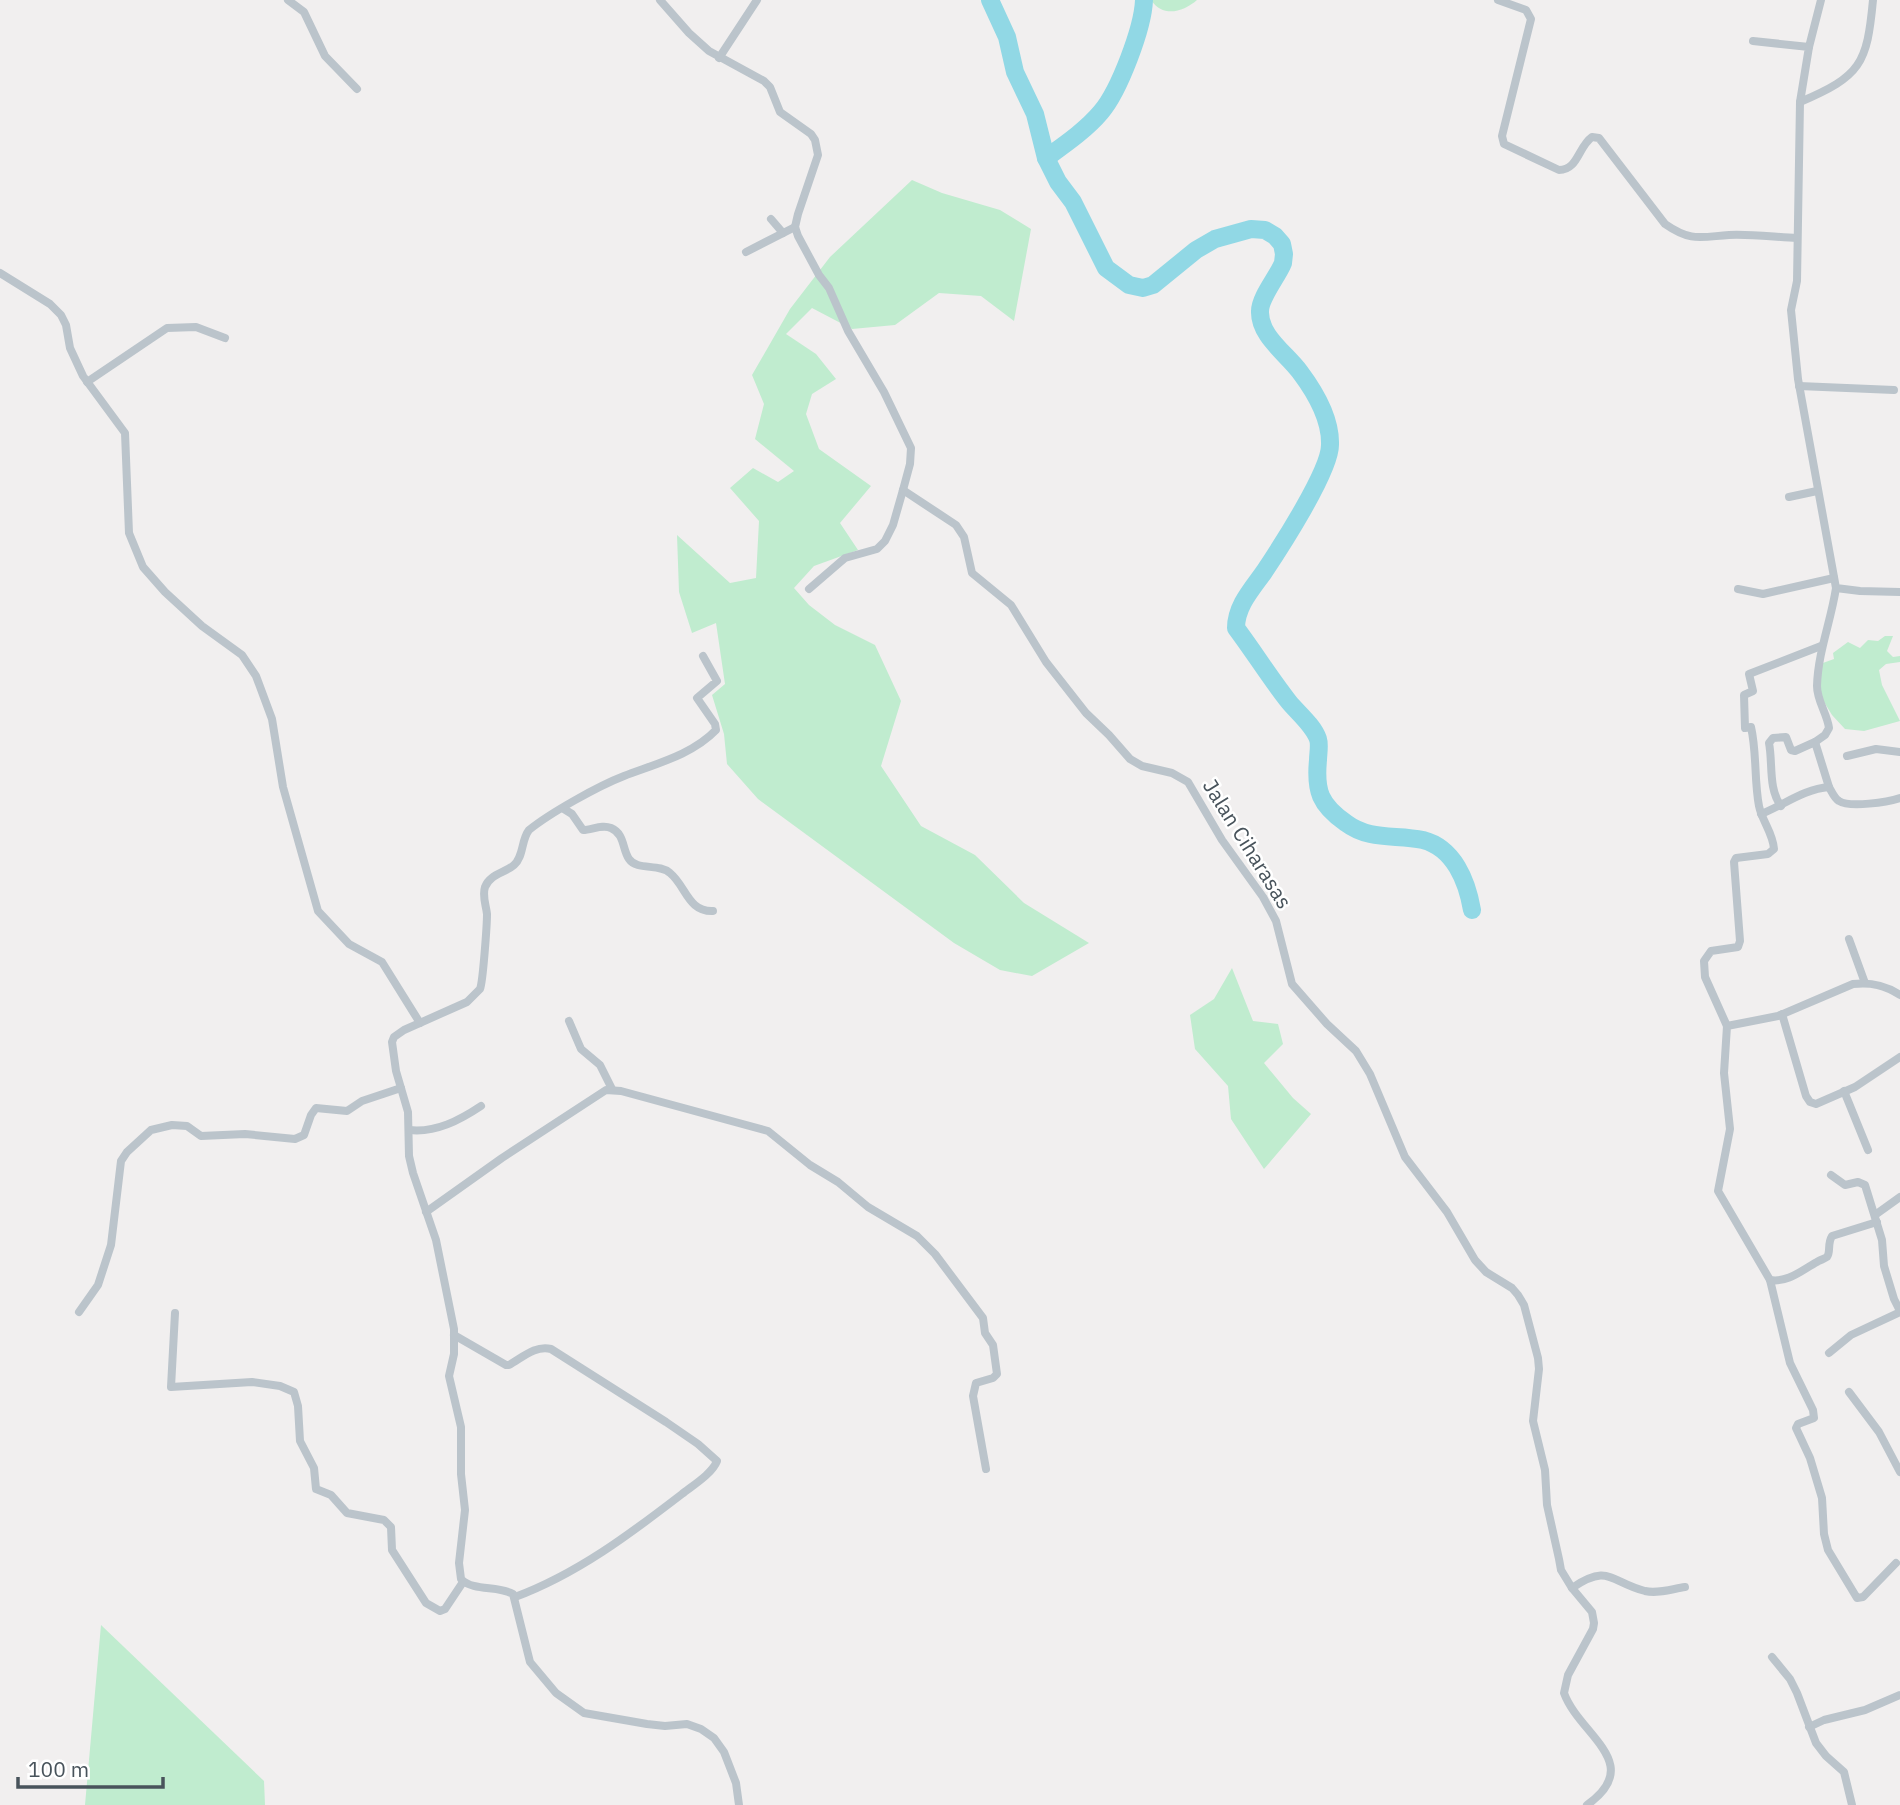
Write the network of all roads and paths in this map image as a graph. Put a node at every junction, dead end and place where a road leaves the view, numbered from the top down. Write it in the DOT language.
graph roads {
  1 [pos="288,0"];
  2 [pos="660,0"];
  3 [pos="757,0"];
  4 [pos="1498,0"];
  5 [pos="1821,0"];
  6 [pos="1873,0"];
  7 [pos="1753,41"];
  8 [pos="1810,47"];
  9 [pos="719,58"];
  10 [pos="357,89"];
  11 [pos="1800,102"];
  12 [pos="771,219"];
  13 [pos="796,227"];
  14 [pos="783,233"];
  15 [pos="1797,238"];
  16 [pos="746,252"];
  17 [pos="0,273"];
  18 [pos="225,338"];
  19 [pos="87,382"];
  20 [pos="1800,386"];
  21 [pos="1895,390"];
  22 [pos="903,491"];
  23 [pos="1817,491"];
  24 [pos="1789,497"];
  25 [pos="1834,578"];
  26 [pos="1836,588"];
  27 [pos="809,589"];
  28 [pos="1738,589"];
  29 [pos="1900,592"];
  30 [pos="1821,646"];
  31 [pos="703,656"];
  32 [pos="1815,742"];
  33 [pos="1900,752"];
  34 [pos="1847,756"];
  35 [pos="1829,787"];
  36 [pos="1900,798"];
  37 [pos="1781,806"];
  38 [pos="564,809"];
  39 [pos="1761,814"];
  40 [pos="713,911"];
  41 [pos="1849,939"];
  42 [pos="1865,983"];
  43 [pos="1900,995"];
  44 [pos="1782,1014"];
  45 [pos="569,1021"];
  46 [pos="420,1023"];
  47 [pos="1727,1026"];
  48 [pos="1900,1057"];
  49 [pos="401,1087"];
  50 [pos="612,1089"];
  51 [pos="1844,1091"];
  52 [pos="481,1105"];
  53 [pos="409,1130"];
  54 [pos="1868,1150"];
  55 [pos="1831,1175"];
  56 [pos="1900,1196"];
  57 [pos="426,1212"];
  58 [pos="1876,1218"];
  59 [pos="1770,1280"];
  60 [pos="1900,1311"];
  61 [pos="79,1312"];
  62 [pos="175,1313"];
  63 [pos="454,1335"];
  64 [pos="1829,1353"];
  65 [pos="1849,1391"];
  66 [pos="986,1469"];
  67 [pos="1900,1472"];
  68 [pos="1899,1564"];
  69 [pos="463,1582"];
  70 [pos="1685,1587"];
  71 [pos="1572,1588"];
  72 [pos="515,1597"];
  73 [pos="1772,1657"];
  74 [pos="1900,1695"];
  75 [pos="1809,1727"];
  76 [pos="739,1805"];
  77 [pos="1587,1805"];
  78 [pos="1852,1805"];
  1 -- 10 [label="street"];
  2 -- 9 [label="street"];
  3 -- 9 [label="street"];
  4 -- 15 [label="street"];
  5 -- 8 [label="street"];
  6 -- 11 [label="street"];
  7 -- 8 [label="street"];
  8 -- 11 [label="street"];
  9 -- 13 [label="street"];
  11 -- 15 [label="street"];
  12 -- 14 [label="street"];
  13 -- 14 [label="street"];
  13 -- 22 [label="street"];
  14 -- 16 [label="street"];
  15 -- 20 [label="street"];
  17 -- 19 [label="street"];
  18 -- 19 [label="street"];
  19 -- 46 [label="street"];
  20 -- 21 [label="street"];
  20 -- 23 [label="street"];
  22 -- 27 [label="street"];
  22 -- 71 [label="street, Jalan Ciharasas"];
  23 -- 24 [label="street"];
  23 -- 25 [label="street"];
  25 -- 26 [label="street"];
  25 -- 28 [label="street"];
  26 -- 29 [label="street"];
  26 -- 30 [label="street"];
  30 -- 32 [label="street"];
  30 -- 39 [label="street"];
  31 -- 38 [label="street"];
  32 -- 35 [label="street"];
  32 -- 37 [label="street"];
  33 -- 34 [label="street"];
  35 -- 36 [label="street"];
  35 -- 37 [label="street"];
  37 -- 39 [label="street"];
  38 -- 40 [label="street"];
  38 -- 46 [label="street"];
  39 -- 47 [label="street"];
  41 -- 42 [label="street"];
  42 -- 43 [label="street"];
  42 -- 44 [label="street"];
  44 -- 47 [label="street"];
  44 -- 51 [label="street"];
  45 -- 50 [label="street"];
  46 -- 49 [label="street"];
  47 -- 59 [label="street"];
  48 -- 51 [label="street"];
  49 -- 53 [label="street"];
  49 -- 61 [label="street"];
  50 -- 57 [label="street"];
  50 -- 66 [label="street"];
  51 -- 54 [label="street"];
  52 -- 53 [label="street"];
  53 -- 57 [label="street"];
  55 -- 58 [label="street"];
  56 -- 58 [label="street"];
  57 -- 63 [label="street"];
  58 -- 59 [label="street"];
  58 -- 60 [label="street"];
  59 -- 68 [label="street"];
  60 -- 64 [label="street"];
  62 -- 69 [label="street"];
  63 -- 69 [label="street"];
  63 -- 72 [label="street"];
  65 -- 67 [label="street"];
  69 -- 72 [label="street"];
  70 -- 71 [label="street"];
  71 -- 77 [label="street, Jalan Ciharasas"];
  72 -- 76 [label="street"];
  73 -- 75 [label="street"];
  74 -- 75 [label="street"];
  75 -- 78 [label="street"];
}
